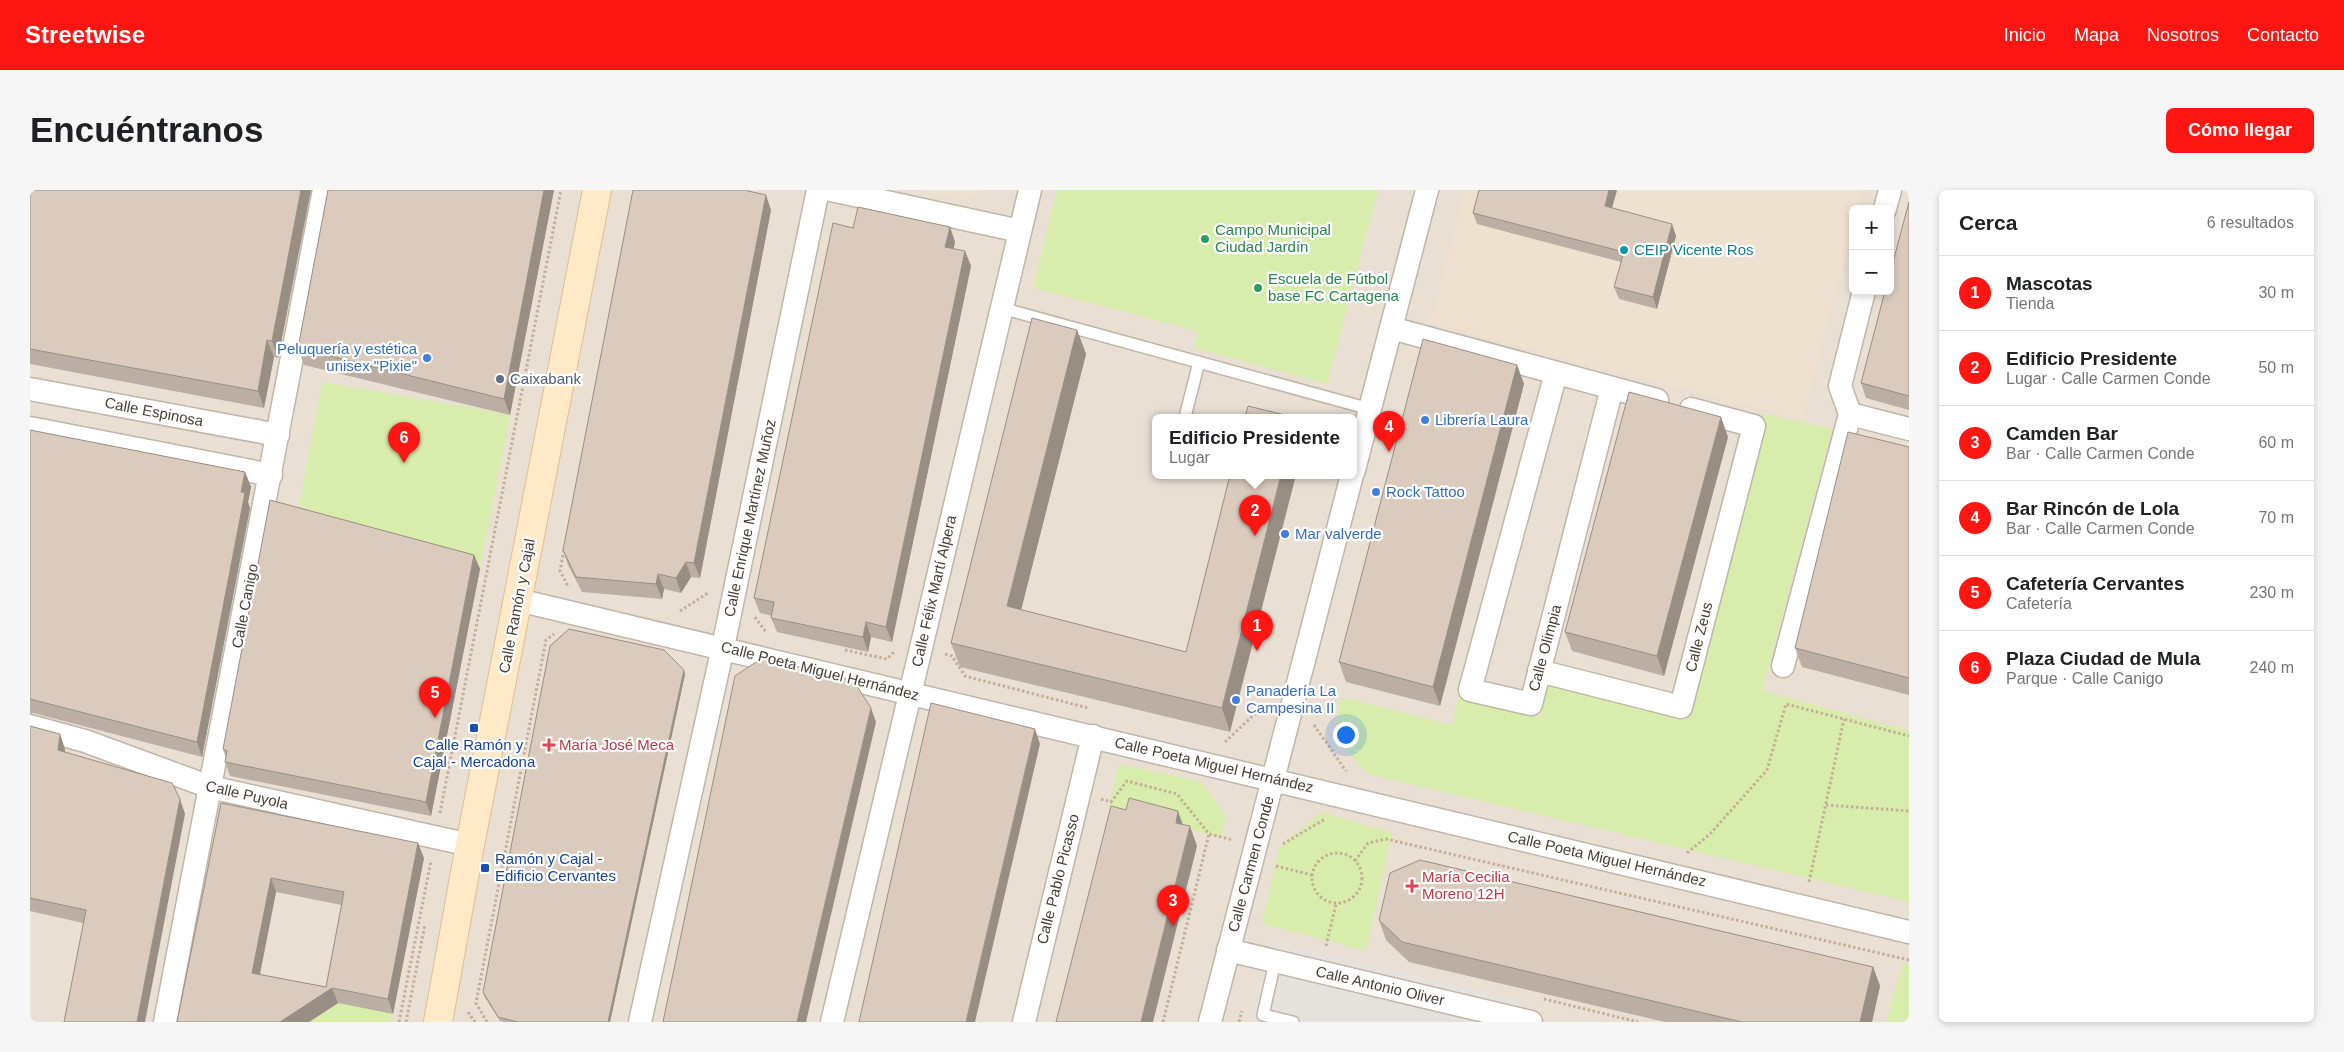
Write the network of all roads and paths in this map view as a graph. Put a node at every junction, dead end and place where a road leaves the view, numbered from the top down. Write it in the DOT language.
graph roads {
  1 [pos="324,190"];
  2 [pos="562,190"];
  3 [pos="598,190"];
  4 [pos="818,190"];
  5 [pos="831,190"];
  6 [pos="1030,190"];
  7 [pos="1427,190"];
  8 [pos="1890,190"];
  9 [pos="1886,205"];
  10 [pos="1020,232"];
  11 [pos="1863,295"];
  12 [pos="1002,308"];
  13 [pos="1391,328"];
  14 [pos="1198,362"];
  15 [pos="1556,372"];
  16 [pos="1612,388"];
  17 [pos="30,389"];
  18 [pos="1370,409"];
  19 [pos="1186,414"];
  20 [pos="1850,414"];
  21 [pos="30,428"];
  22 [pos="1909,429"];
  23 [pos="278,436"];
  24 [pos="1357,459"];
  25 [pos="271,475"];
  26 [pos="1351,479"];
  27 [pos="735,590"];
  28 [pos="518,600"];
  29 [pos="673,610"];
  30 [pos="767,634"];
  31 [pos="723,647"];
  32 [pos="841,649"];
  33 [pos="921,649"];
  34 [pos="1783,666"];
  35 [pos="1540,670"];
  36 [pos="910,692"];
  37 [pos="1090,708"];
  38 [pos="1290,713"];
  39 [pos="1844,719"];
  40 [pos="30,726"];
  41 [pos="1093,736"];
  42 [pos="1909,736"];
  43 [pos="1224,743"];
  44 [pos="1346,772"];
  45 [pos="1273,779"];
  46 [pos="210,787"];
  47 [pos="1079,794"];
  48 [pos="1826,805"];
  49 [pos="1909,811"];
  50 [pos="1209,834"];
  51 [pos="436,838"];
  52 [pos="470,845"];
  53 [pos="1256,846"];
  54 [pos="1695,856"];
  55 [pos="1354,861"];
  56 [pos="1312,875"];
  57 [pos="1800,881"];
  58 [pos="1809,883"];
  59 [pos="1818,885"];
  60 [pos="1336,904"];
  61 [pos="1909,932"];
  62 [pos="1326,946"];
  63 [pos="1228,950"];
  64 [pos="1909,960"];
  65 [pos="1275,962"];
  66 [pos="1519,1021"];
  67 [pos="165,1022"];
  68 [pos="400,1022"];
  69 [pos="438,1022"];
  70 [pos="640,1022"];
  71 [pos="832,1022"];
  72 [pos="1024,1022"];
  73 [pos="1164,1022"];
  74 [pos="1210,1022"];
  75 [pos="1293,1022"];
  1 -- 23 [label="street, Calle Canigo"];
  2 -- 51 [label="path"];
  3 -- 28 [label="main road, Calle Ramón y Cajal"];
  4 -- 27 [label="street, Calle Enrique Martínez Muñoz"];
  5 -- 10 [label="street"];
  6 -- 10 [label="street, Calle Félix Martí Alpera"];
  7 -- 13 [label="street"];
  8 -- 9 [label="street"];
  10 -- 12 [label="street, Calle Félix Martí Alpera"];
  11 -- 20 [label="street"];
  12 -- 14 [label="lane"];
  12 -- 33 [label="street, Calle Félix Martí Alpera"];
  13 -- 15 [label="street"];
  13 -- 18 [label="street"];
  14 -- 18 [label="lane"];
  14 -- 19 [label="lane"];
  15 -- 16 [label="street"];
  15 -- 35 [label="street, Calle Olimpia"];
  16 -- 35 [label="street, Calle Olimpia"];
  16 -- 35 [label="street, Calle Zeus"];
  17 -- 23 [label="street, Calle Espinosa"];
  18 -- 24 [label="street"];
  20 -- 22 [label="street"];
  20 -- 34 [label="street"];
  21 -- 25 [label="street"];
  23 -- 25 [label="street, Calle Canigo"];
  25 -- 46 [label="street, Calle Canigo"];
  26 -- 38 [label="street, Calle Carmen Conde"];
  27 -- 29 [label="path"];
  27 -- 30 [label="path"];
  27 -- 31 [label="street, Calle Enrique Martínez Muñoz"];
  28 -- 31 [label="street, Calle Poeta Miguel Hernández"];
  28 -- 52 [label="main road, Calle Ramón y Cajal"];
  31 -- 36 [label="street, Calle Poeta Miguel Hernández"];
  31 -- 70 [label="street, Calle Enrique Martínez Muñoz"];
  32 -- 33 [label="path"];
  33 -- 36 [label="street, Calle Félix Martí Alpera"];
  33 -- 37 [label="path"];
  36 -- 41 [label="street, Calle Poeta Miguel Hernández"];
  36 -- 71 [label="street, Calle Félix Martí Alpera"];
  38 -- 43 [label="path"];
  38 -- 44 [label="path"];
  38 -- 45 [label="street, Calle Carmen Conde"];
  39 -- 42 [label="path"];
  39 -- 48 [label="path"];
  39 -- 54 [label="path"];
  40 -- 46 [label="street, Calle Puyola"];
  41 -- 45 [label="street, Calle Poeta Miguel Hernández"];
  41 -- 47 [label="street, Calle Pablo Picasso"];
  45 -- 53 [label="street, Calle Carmen Conde"];
  45 -- 61 [label="street, Calle Poeta Miguel Hernández"];
  46 -- 51 [label="street, Calle Puyola"];
  46 -- 67 [label="street, Calle Canigo"];
  47 -- 50 [label="path"];
  47 -- 72 [label="street, Calle Pablo Picasso"];
  48 -- 49 [label="path"];
  48 -- 58 [label="path"];
  50 -- 53 [label="path"];
  50 -- 73 [label="path"];
  51 -- 52 [label="street, Calle Puyola"];
  51 -- 68 [label="path"];
  52 -- 69 [label="main road, Calle Ramón y Cajal"];
  53 -- 56 [label="path"];
  53 -- 63 [label="street, Calle Carmen Conde"];
  55 -- 56 [label="path"];
  55 -- 60 [label="path"];
  55 -- 64 [label="path"];
  56 -- 60 [label="path"];
  57 -- 58 [label="path"];
  58 -- 59 [label="path"];
  60 -- 62 [label="path"];
  63 -- 65 [label="street, Calle Antonio Oliver"];
  63 -- 74 [label="street, Calle Carmen Conde"];
  65 -- 66 [label="street, Calle Antonio Oliver"];
  65 -- 75 [label="lane"];
}
